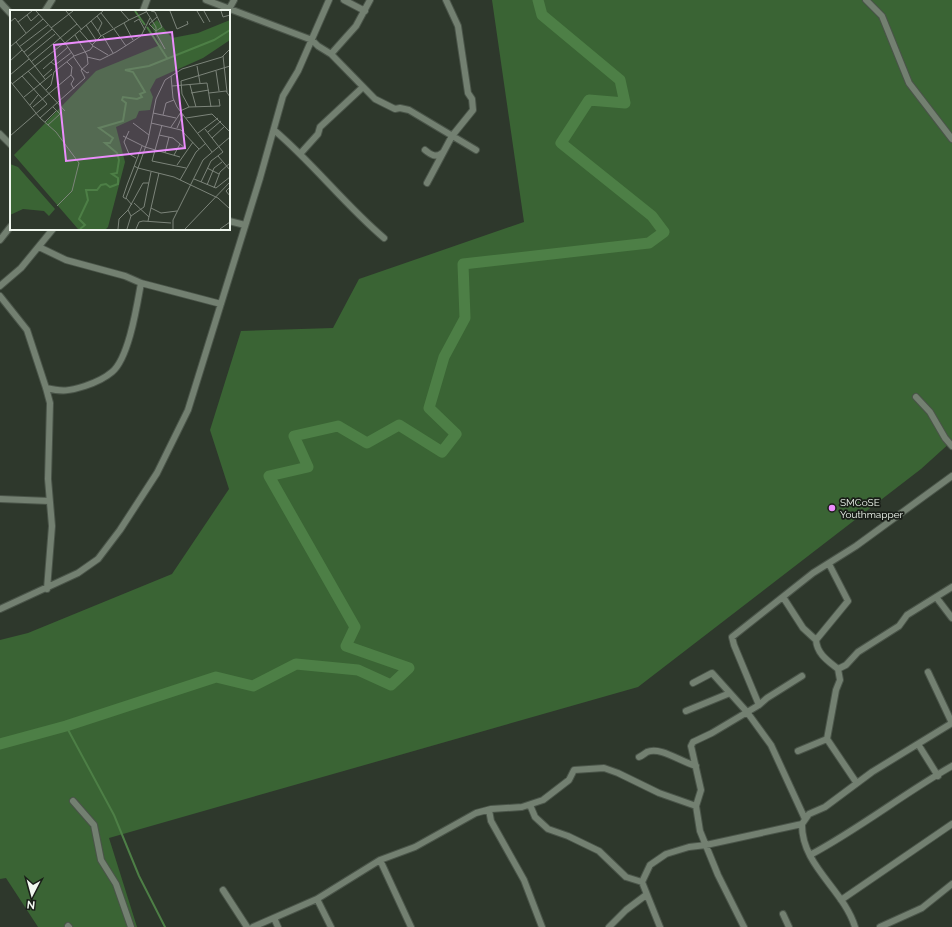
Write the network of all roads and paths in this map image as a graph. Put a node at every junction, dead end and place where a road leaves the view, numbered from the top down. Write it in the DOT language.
graph roads {
  1 [pos="52,0"];
  2 [pos="147,0"];
  3 [pos="206,0"];
  4 [pos="234,0"];
  5 [pos="329,0"];
  6 [pos="344,0"];
  7 [pos="370,0"];
  8 [pos="446,0"];
  9 [pos="866,0"];
  10 [pos="0,2"];
  11 [pos="45,10"];
  12 [pos="143,10"];
  13 [pos="229,10"];
  14 [pos="230,10"];
  15 [pos="364,11"];
  16 [pos="10,13"];
  17 [pos="312,40"];
  18 [pos="331,54"];
  19 [pos="363,88"];
  20 [pos="274,130"];
  21 [pos="0,134"];
  22 [pos="452,136"];
  23 [pos="952,139"];
  24 [pos="10,142"];
  25 [pos="425,150"];
  26 [pos="476,150"];
  27 [pos="444,152"];
  28 [pos="300,154"];
  29 [pos="426,183"];
  30 [pos="230,221"];
  31 [pos="245,225"];
  32 [pos="10,227"];
  33 [pos="52,230"];
  34 [pos="384,238"];
  35 [pos="0,240"];
  36 [pos="39,247"];
  37 [pos="141,283"];
  38 [pos="0,286"];
  39 [pos="1,298"];
  40 [pos="221,304"];
  41 [pos="46,388"];
  42 [pos="916,397"];
  43 [pos="952,446"];
  44 [pos="952,476"];
  45 [pos="0,499"];
  46 [pos="49,501"];
  47 [pos="829,564"];
  48 [pos="952,587"];
  49 [pos="47,589"];
  50 [pos="783,597"];
  51 [pos="936,597"];
  52 [pos="0,609"];
  53 [pos="952,618"];
  54 [pos="816,640"];
  55 [pos="838,669"];
  56 [pos="928,672"];
  57 [pos="802,676"];
  58 [pos="693,683"];
  59 [pos="730,693"];
  60 [pos="759,705"];
  61 [pos="686,711"];
  62 [pos="747,712"];
  63 [pos="827,739"];
  64 [pos="918,744"];
  65 [pos="798,751"];
  66 [pos="639,758"];
  67 [pos="696,766"];
  68 [pos="952,766"];
  69 [pos="938,776"];
  70 [pos="856,782"];
  71 [pos="73,801"];
  72 [pos="530,805"];
  73 [pos="696,806"];
  74 [pos="489,810"];
  75 [pos="804,821"];
  76 [pos="952,824"];
  77 [pos="706,845"];
  78 [pos="810,855"];
  79 [pos="380,860"];
  80 [pos="642,882"];
  81 [pos="952,884"];
  82 [pos="223,890"];
  83 [pos="646,895"];
  84 [pos="317,899"];
  85 [pos="841,900"];
  86 [pos="783,914"];
  87 [pos="274,918"];
  88 [pos="131,927"];
  89 [pos="247,927"];
  90 [pos="253,927"];
  91 [pos="278,927"];
  92 [pos="331,927"];
  93 [pos="411,927"];
  94 [pos="542,927"];
  95 [pos="609,927"];
  96 [pos="660,927"];
  97 [pos="744,927"];
  98 [pos="790,927"];
  99 [pos="855,927"];
  100 [pos="880,927"];
  1 -- 11 [label="street"];
  2 -- 12 [label="street"];
  3 -- 13 [label="street"];
  4 -- 13 [label="street"];
  5 -- 17 [label="street"];
  6 -- 15 [label="street"];
  7 -- 15 [label="street"];
  8 -- 22 [label="street"];
  9 -- 23 [label="street"];
  10 -- 16 [label="street"];
  14 -- 17 [label="street"];
  15 -- 18 [label="street"];
  17 -- 18 [label="street"];
  17 -- 20 [label="street"];
  18 -- 19 [label="street"];
  19 -- 22 [label="street"];
  19 -- 28 [label="street"];
  20 -- 28 [label="street"];
  20 -- 31 [label="street"];
  21 -- 24 [label="street"];
  22 -- 26 [label="street"];
  22 -- 27 [label="street"];
  25 -- 27 [label="street"];
  27 -- 29 [label="street"];
  28 -- 34 [label="street"];
  30 -- 31 [label="street"];
  31 -- 40 [label="street"];
  32 -- 35 [label="street"];
  33 -- 36 [label="street"];
  36 -- 37 [label="street"];
  36 -- 38 [label="street"];
  37 -- 40 [label="street"];
  37 -- 41 [label="street"];
  39 -- 41 [label="street"];
  40 -- 49 [label="street"];
  41 -- 46 [label="street"];
  42 -- 43 [label="street"];
  44 -- 47 [label="street"];
  45 -- 46 [label="street"];
  46 -- 49 [label="street"];
  47 -- 50 [label="street"];
  47 -- 54 [label="street"];
  48 -- 51 [label="street"];
  49 -- 52 [label="street"];
  50 -- 54 [label="street"];
  50 -- 60 [label="street"];
  51 -- 53 [label="street"];
  51 -- 55 [label="street"];
  54 -- 55 [label="street"];
  55 -- 63 [label="street"];
  56 -- 64 [label="street"];
  57 -- 60 [label="street"];
  58 -- 59 [label="street"];
  59 -- 61 [label="street"];
  59 -- 62 [label="street"];
  60 -- 62 [label="street"];
  62 -- 67 [label="street"];
  62 -- 75 [label="street"];
  63 -- 65 [label="street"];
  63 -- 70 [label="street"];
  64 -- 69 [label="street"];
  64 -- 70 [label="street"];
  66 -- 67 [label="street"];
  67 -- 73 [label="street"];
  68 -- 69 [label="street"];
  69 -- 78 [label="street"];
  70 -- 75 [label="street"];
  71 -- 88 [label="street"];
  72 -- 73 [label="street"];
  72 -- 74 [label="street"];
  72 -- 80 [label="street"];
  73 -- 77 [label="street"];
  74 -- 79 [label="street"];
  74 -- 94 [label="street"];
  75 -- 77 [label="street"];
  75 -- 78 [label="street"];
  76 -- 85 [label="street"];
  77 -- 80 [label="street"];
  77 -- 97 [label="street"];
  78 -- 85 [label="street"];
  79 -- 84 [label="street"];
  79 -- 93 [label="street"];
  80 -- 83 [label="street"];
  81 -- 100 [label="street"];
  82 -- 89 [label="street"];
  83 -- 95 [label="street"];
  83 -- 96 [label="street"];
  84 -- 87 [label="street"];
  84 -- 92 [label="street"];
  85 -- 99 [label="street"];
  86 -- 98 [label="street"];
  87 -- 90 [label="street"];
  87 -- 91 [label="street"];
}
